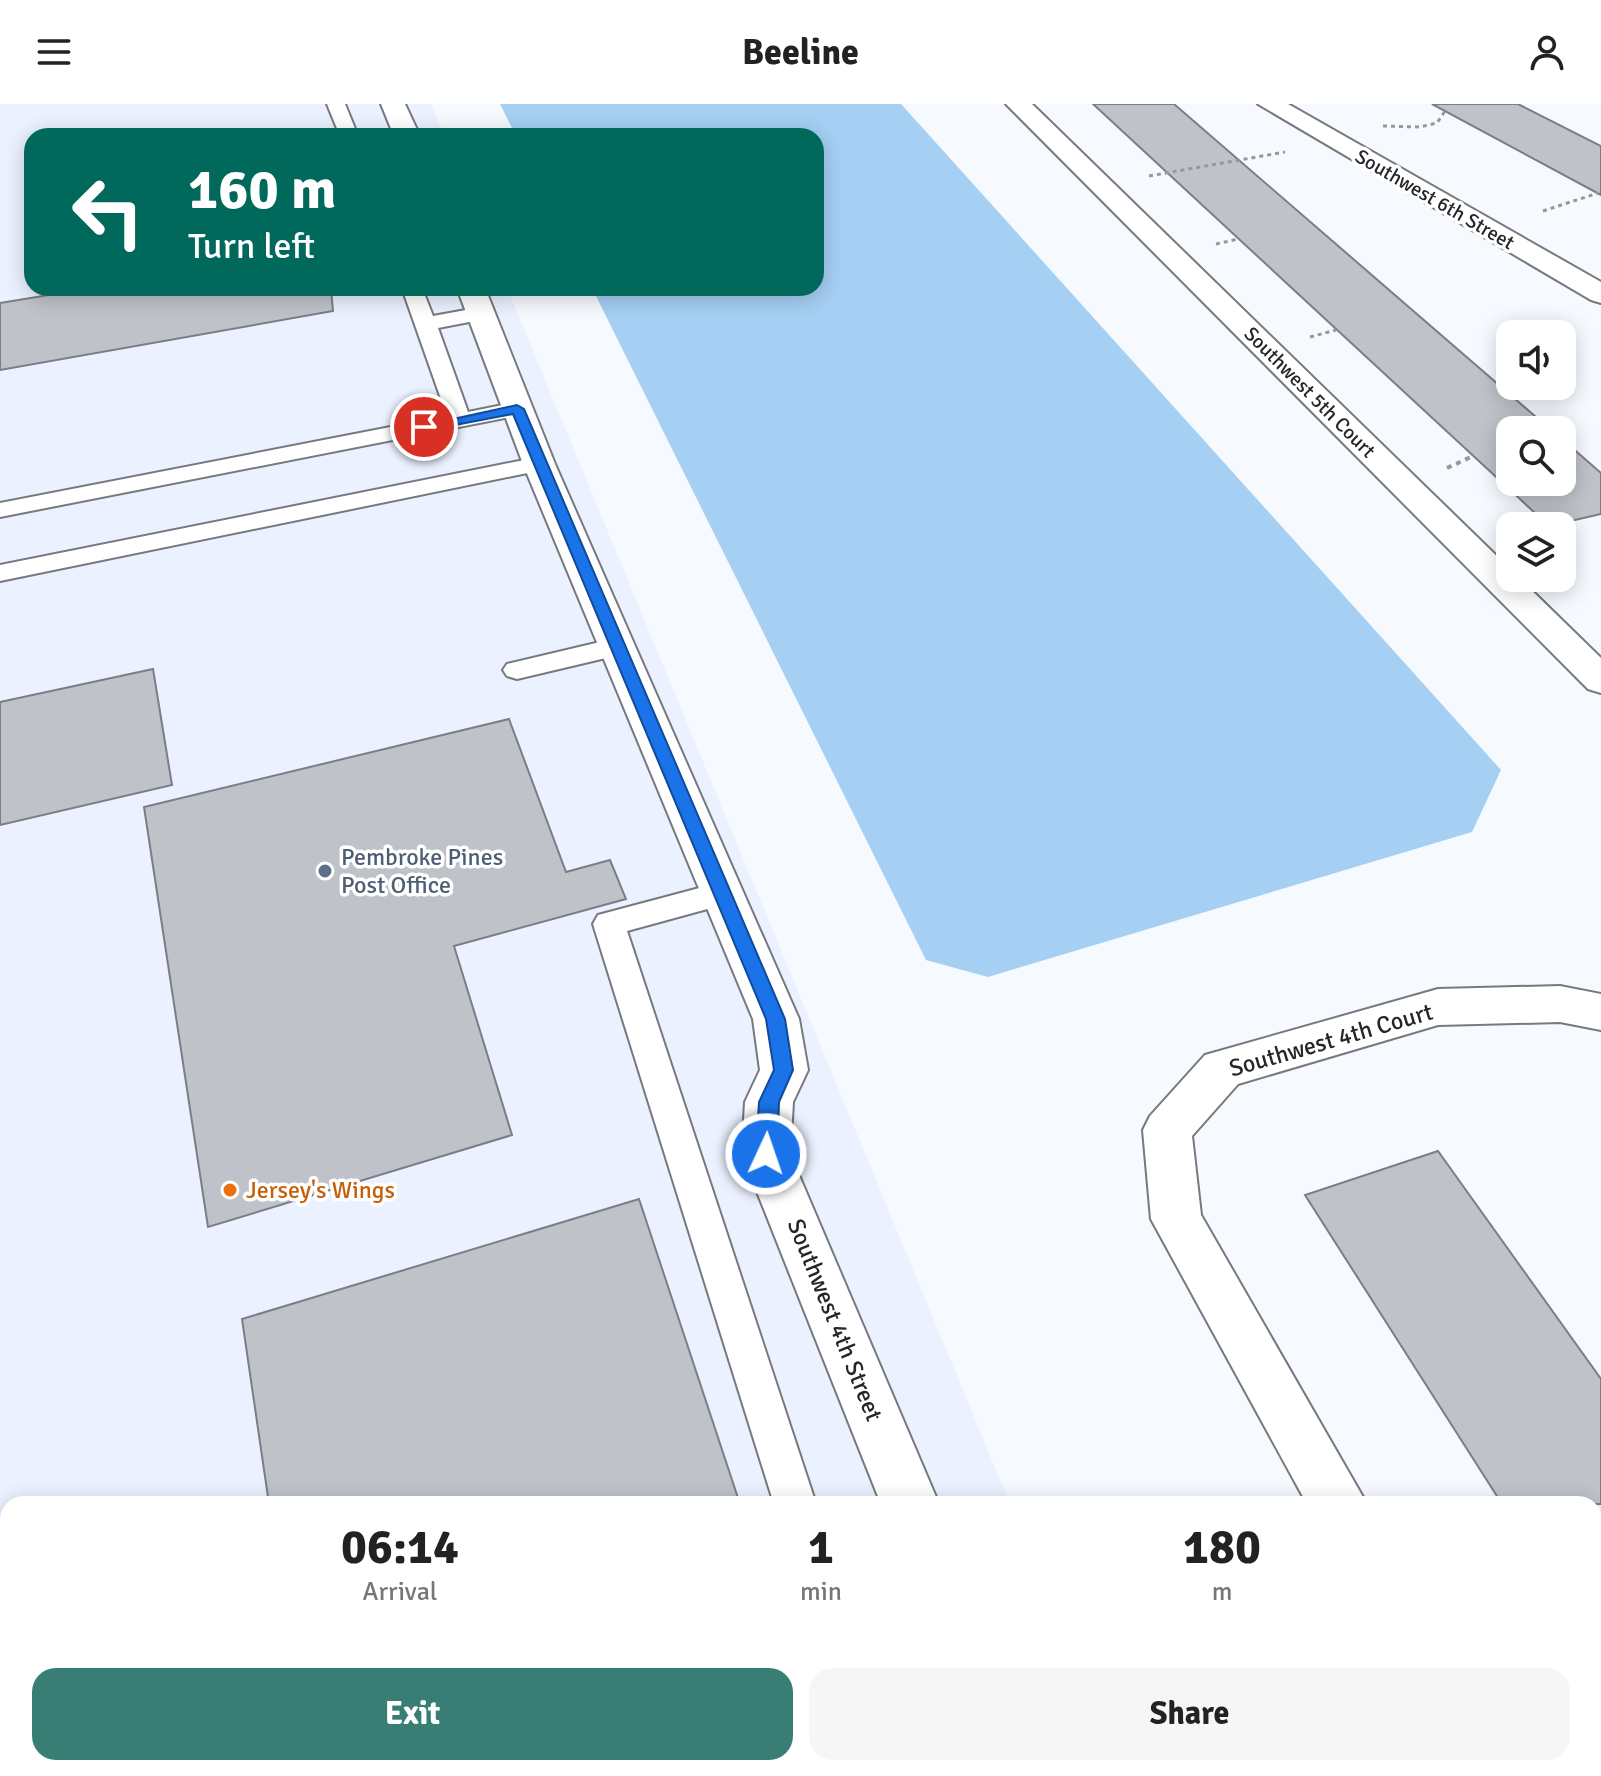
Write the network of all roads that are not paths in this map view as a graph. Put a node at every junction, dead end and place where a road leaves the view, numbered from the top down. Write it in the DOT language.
graph roads {
  1 [pos="336,104"];
  2 [pos="393,104"];
  3 [pos="1018,104"];
  4 [pos="1270,104"];
  5 [pos="346,128"];
  6 [pos="404,128"];
  7 [pos="1601,294"];
  8 [pos="415,296"];
  9 [pos="476,300"];
  10 [pos="427,324"];
  11 [pos="517,409"];
  12 [pos="460,420"];
  13 [pos="539,464"];
  14 [pos="0,510"];
  15 [pos="0,573"];
  16 [pos="617,647"];
  17 [pos="517,670"];
  18 [pos="1601,680"];
  19 [pos="722,894"];
  20 [pos="1601,1012"];
  21 [pos="792,1496"];
  22 [pos="907,1496"];
  23 [pos="1333,1496"];
  1 -- 5 [label="lane"];
  2 -- 6 [label="street"];
  3 -- 18 [label="street, Southwest 5th Court"];
  4 -- 7 [label="street, Southwest 6th Street"];
  8 -- 10 [label="lane"];
  9 -- 10 [label="lane"];
  9 -- 11 [label="street, Southwest 4th Street"];
  10 -- 12 [label="lane"];
  11 -- 12 [label="lane"];
  11 -- 13 [label="street, Southwest 4th Street"];
  12 -- 14 [label="lane"];
  13 -- 15 [label="lane"];
  13 -- 16 [label="street, Southwest 4th Street"];
  16 -- 17 [label="lane"];
  16 -- 19 [label="street, Southwest 4th Street"];
  19 -- 21 [label="lane"];
  19 -- 22 [label="street, Southwest 4th Street"];
  20 -- 23 [label="street, Southwest 4th Court"];
}
